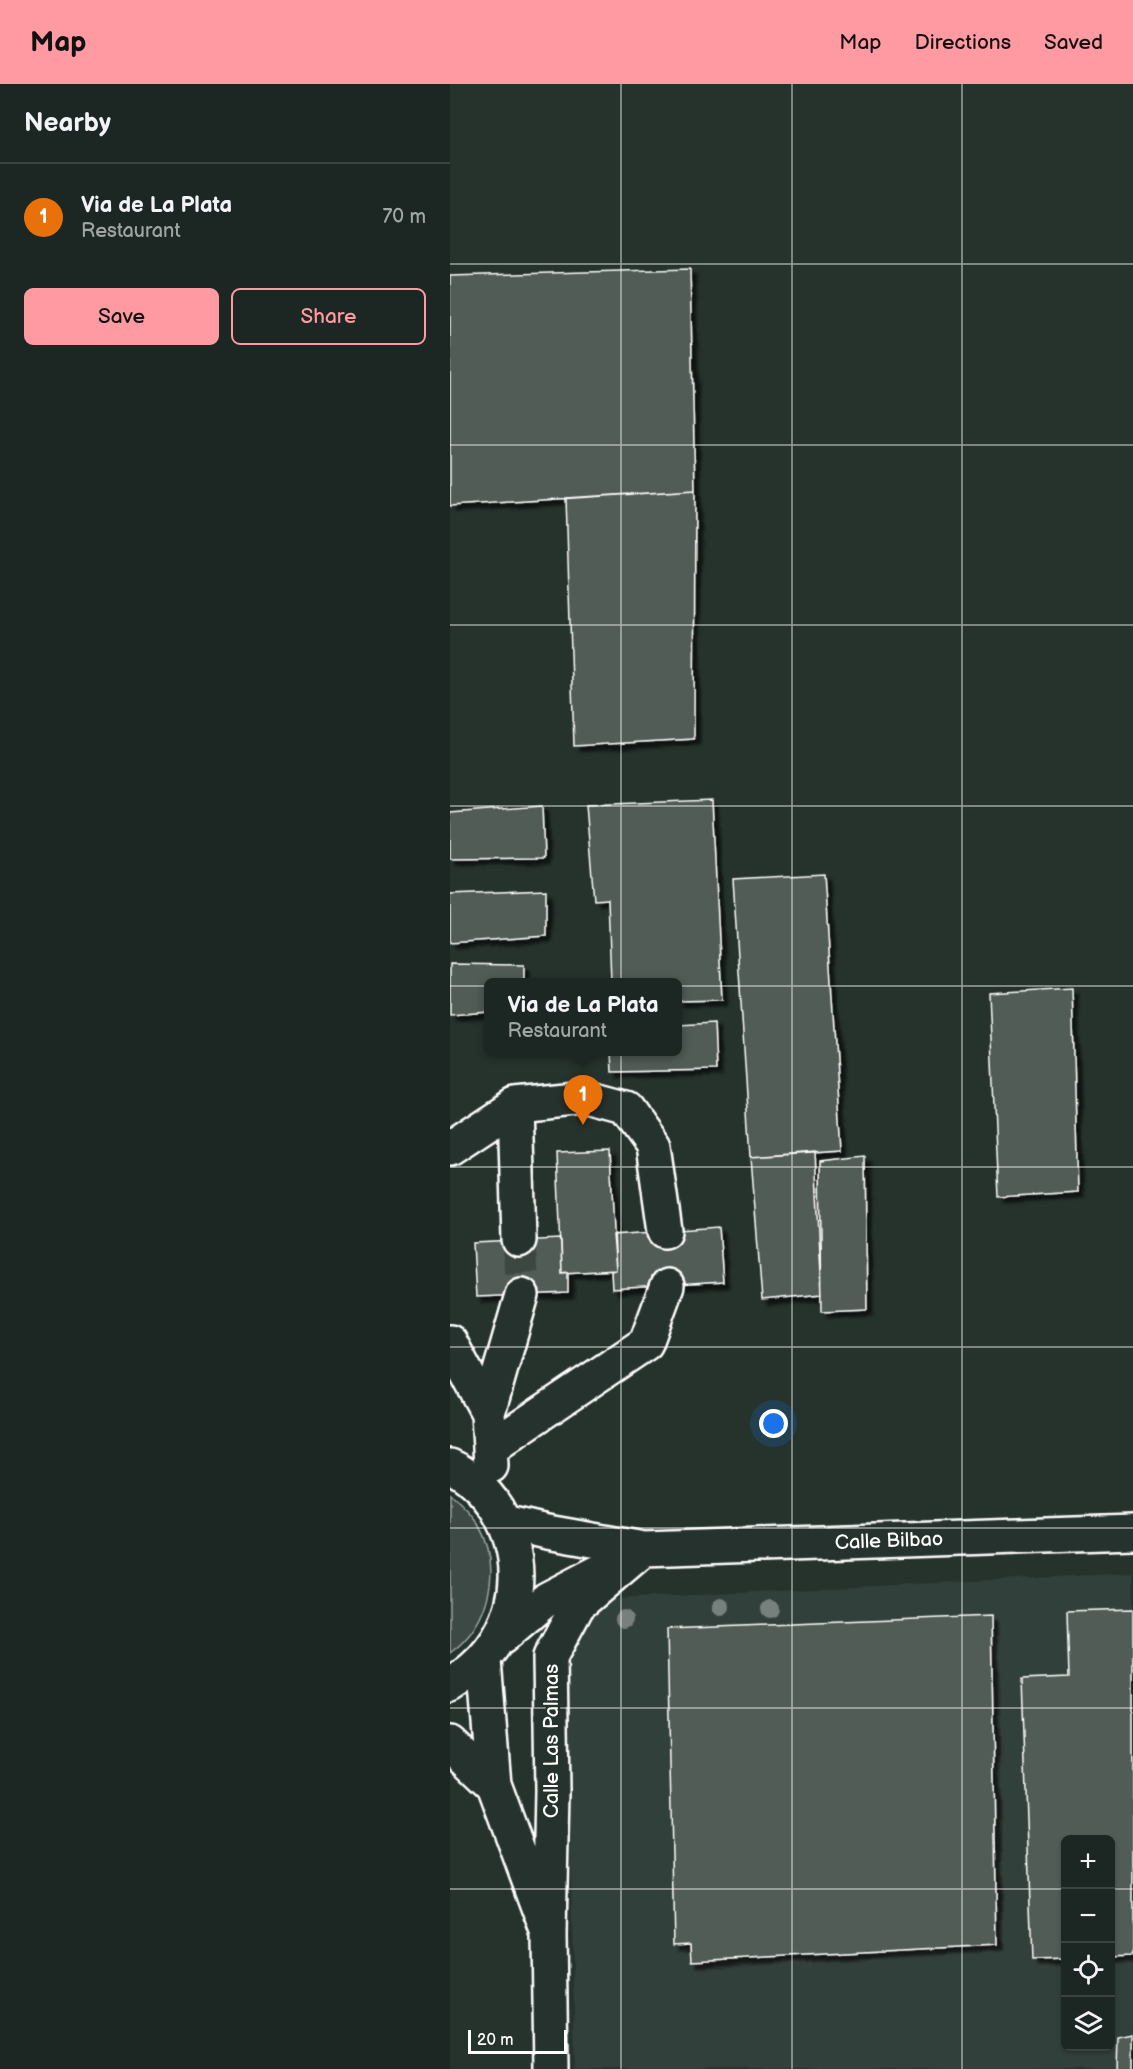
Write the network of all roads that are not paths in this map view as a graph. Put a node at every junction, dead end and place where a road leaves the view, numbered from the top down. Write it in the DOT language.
graph roads {
  1 [pos="515,1105"];
  2 [pos="450,1148"];
  3 [pos="665,1231"];
  4 [pos="519,1240"];
  5 [pos="667,1286"];
  6 [pos="522,1295"];
  7 [pos="450,1342"];
  8 [pos="488,1413"];
  9 [pos="490,1449"];
  10 [pos="450,1466"];
  11 [pos="498,1512"];
  12 [pos="1133,1532"];
  13 [pos="644,1549"];
  14 [pos="491,1650"];
  15 [pos="450,1686"];
  16 [pos="450,1743"];
  17 [pos="494,1785"];
  18 [pos="549,1934"];
  19 [pos="551,2069"];
  1 -- 2 [label="street"];
  1 -- 3 [label="street"];
  1 -- 4 [label="street"];
  5 -- 9 [label="street"];
  6 -- 8 [label="street"];
  7 -- 8 [label="street"];
  8 -- 9 [label="street"];
  9 -- 11 [label="street"];
  10 -- 11 [label="street"];
  11 -- 13 [label="street, Calle Bilbao"];
  11 -- 14 [label="street"];
  12 -- 13 [label="street, Calle Bilbao"];
  13 -- 14 [label="street, Calle Bilbao"];
  13 -- 18 [label="street, Calle Las Palmas"];
  14 -- 15 [label="street, Calle Bilbao"];
  14 -- 17 [label="street, Calle Las Palmas"];
  16 -- 17 [label="street, Calle Las Palmas"];
  17 -- 18 [label="street, Calle Las Palmas"];
  18 -- 19 [label="street, Calle Las Palmas"];
}
